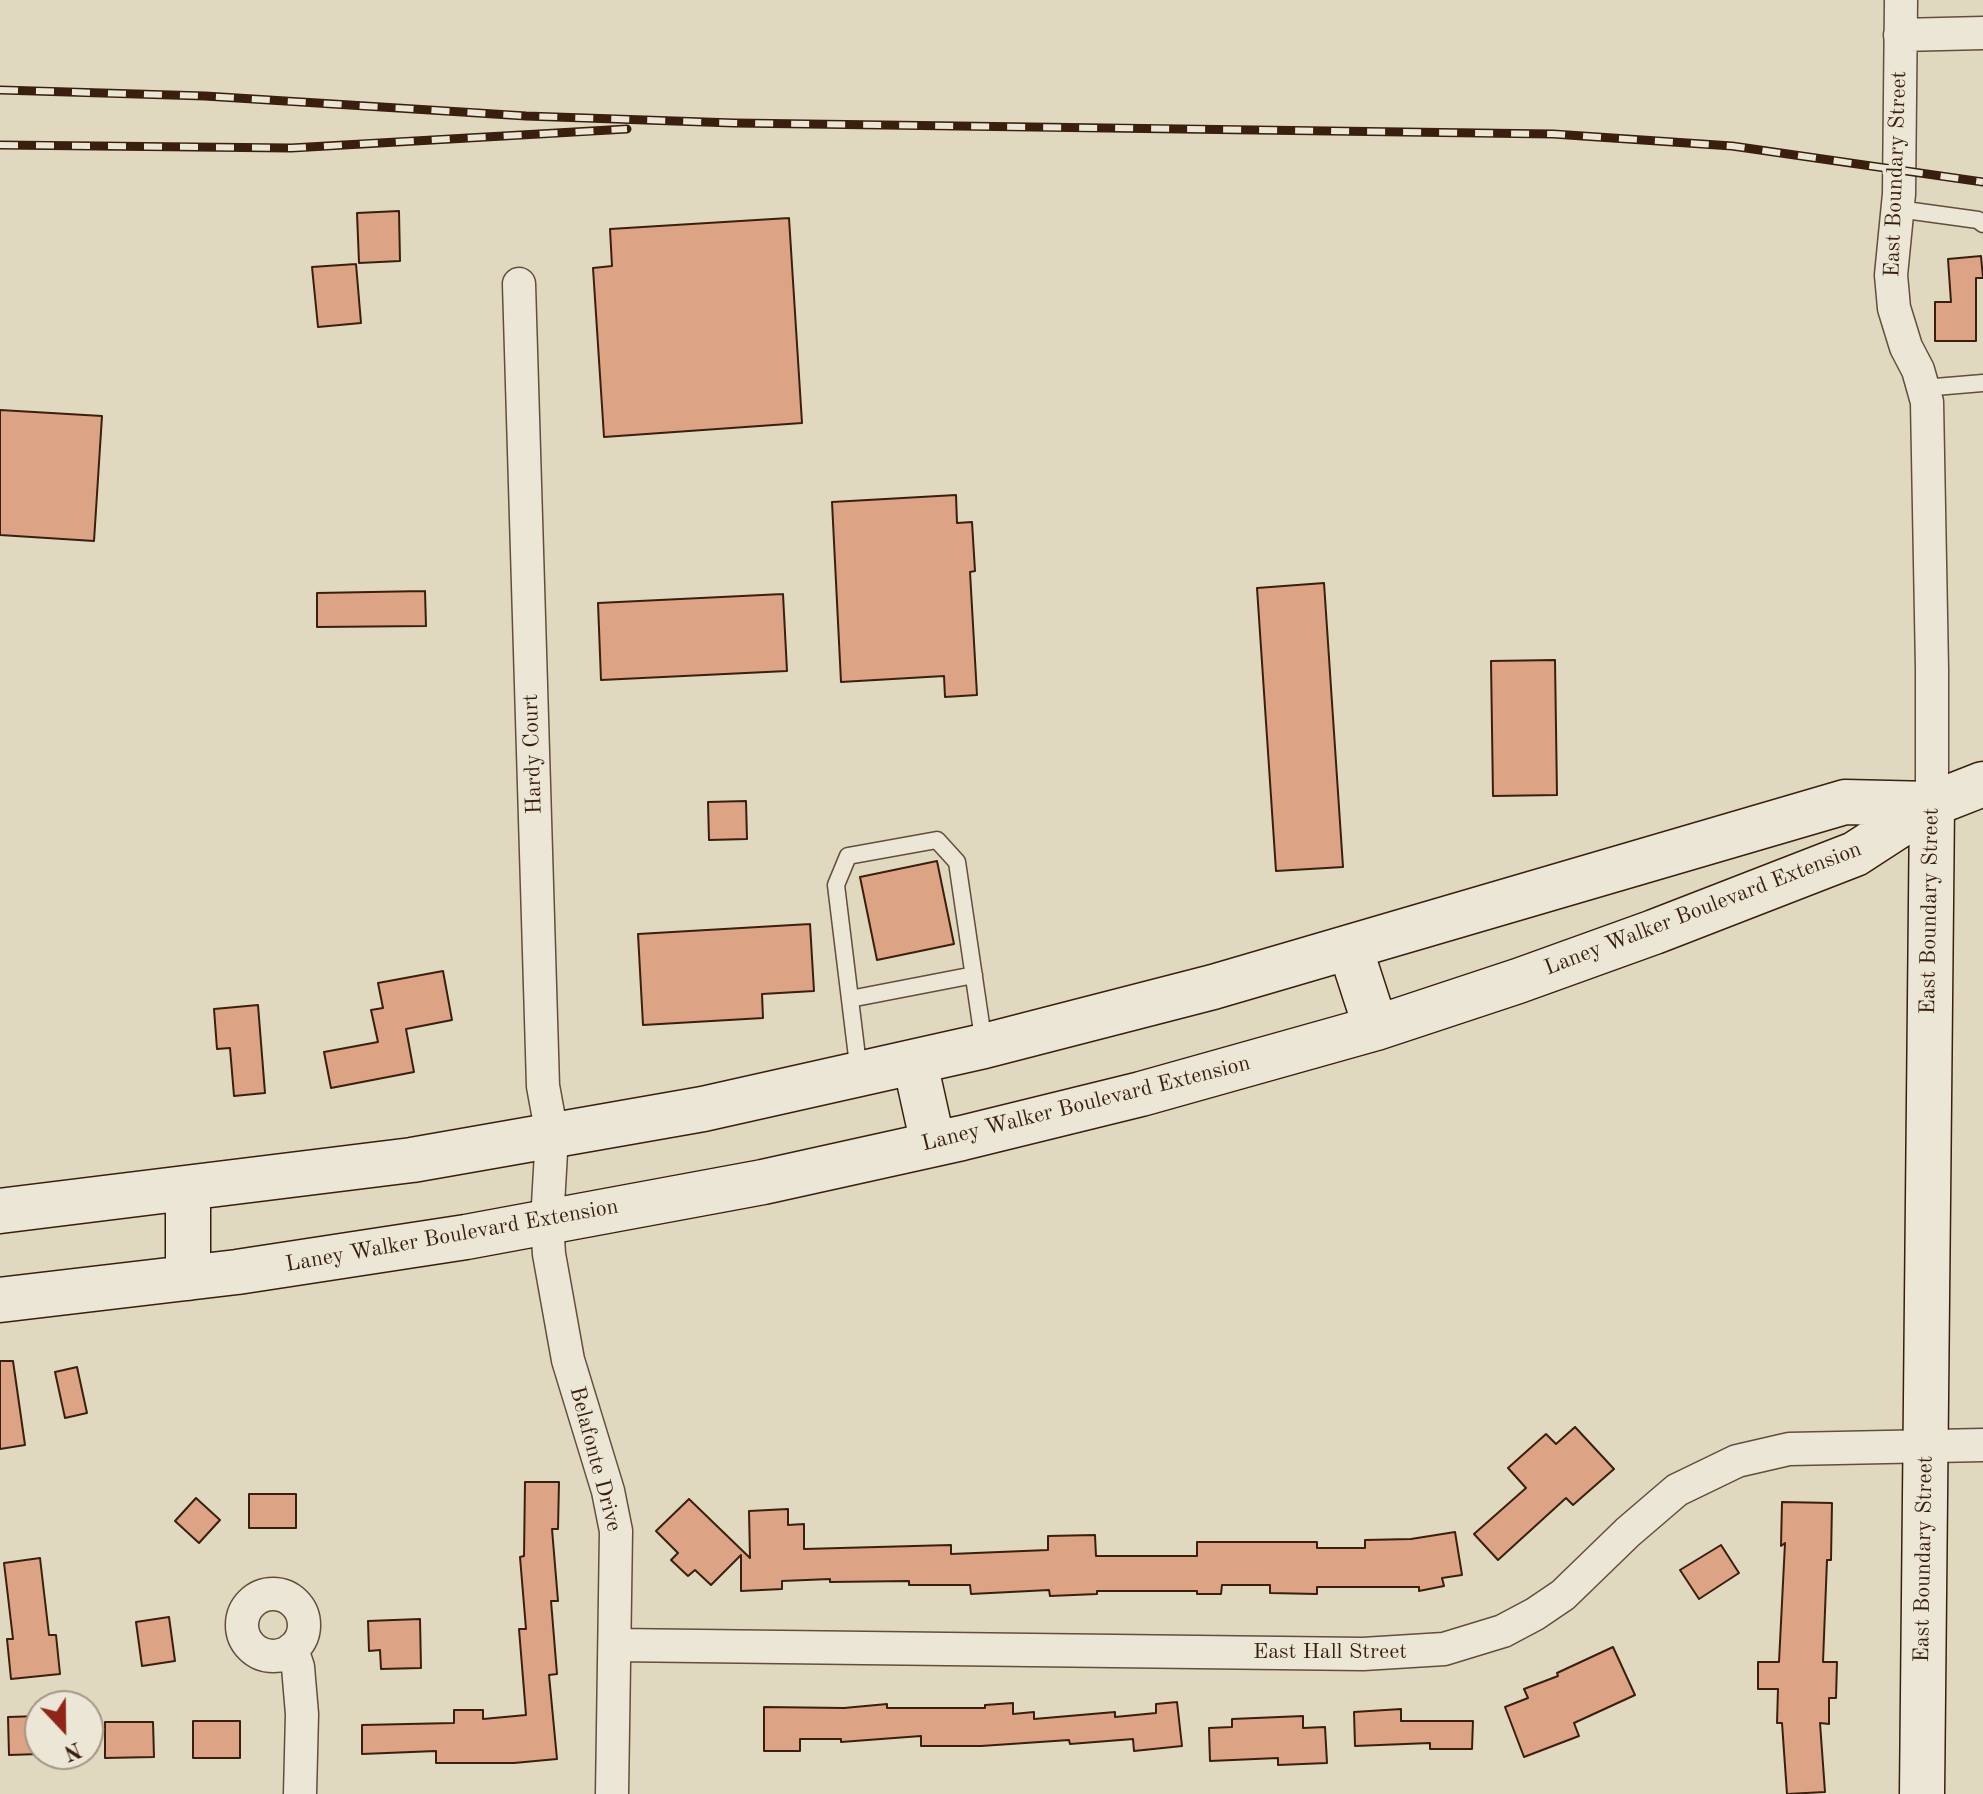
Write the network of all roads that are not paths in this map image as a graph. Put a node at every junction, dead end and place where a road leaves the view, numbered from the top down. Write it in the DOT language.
graph roads {
  1 [pos="1901,0"];
  2 [pos="1983,33"];
  3 [pos="1900,35"];
  4 [pos="1898,209"];
  5 [pos="1983,224"];
  6 [pos="519,284"];
  7 [pos="1983,383"];
  8 [pos="1923,388"];
  9 [pos="1983,784"];
  10 [pos="1932,804"];
  11 [pos="1350,948"];
  12 [pos="974,975"];
  13 [pos="850,999"];
  14 [pos="1376,1028"];
  15 [pos="984,1046"];
  16 [pos="915,1063"];
  17 [pos="859,1076"];
  18 [pos="552,1135"];
  19 [pos="933,1144"];
  20 [pos="188,1189"];
  21 [pos="0,1211"];
  22 [pos="547,1222"];
  23 [pos="188,1278"];
  24 [pos="0,1300"];
  25 [pos="1983,1445"];
  26 [pos="1925,1446"];
  27 [pos="615,1645"];
  28 [pos="292,1649"];
  29 [pos="300,1794"];
  30 [pos="612,1794"];
  31 [pos="1922,1794"];
  1 -- 3 [label="street, East Boundary Street"];
  2 -- 3 [label="street"];
  3 -- 4 [label="street, East Boundary Street"];
  4 -- 5 [label="lane"];
  4 -- 8 [label="street, East Boundary Street"];
  6 -- 18 [label="street, Hardy Court"];
  7 -- 8 [label="lane"];
  8 -- 10 [label="street, East Boundary Street"];
  9 -- 10 [label="main road"];
  10 -- 11 [label="main road"];
  10 -- 14 [label="main road, Laney Walker Boulevard Extension"];
  10 -- 26 [label="main road, East Boundary Street"];
  11 -- 14 [label="main road"];
  11 -- 15 [label="main road"];
  12 -- 13 [label="lane"];
  12 -- 13 [label="lane"];
  12 -- 15 [label="lane"];
  13 -- 17 [label="lane"];
  14 -- 19 [label="main road, Laney Walker Boulevard Extension"];
  15 -- 16 [label="main road"];
  16 -- 17 [label="main road"];
  16 -- 19 [label="main road"];
  17 -- 18 [label="main road"];
  18 -- 20 [label="main road"];
  18 -- 22 [label="street, Hardy Court"];
  19 -- 22 [label="main road, Laney Walker Boulevard Extension"];
  20 -- 21 [label="main road"];
  20 -- 23 [label="main road"];
  22 -- 23 [label="main road, Laney Walker Boulevard Extension"];
  22 -- 27 [label="street, Belafonte Drive"];
  23 -- 24 [label="main road, Laney Walker Boulevard Extension"];
  25 -- 26 [label="street, East Hall Street"];
  26 -- 27 [label="street, East Hall Street"];
  26 -- 31 [label="main road, East Boundary Street"];
  27 -- 30 [label="street, Belafonte Drive"];
  28 -- 29 [label="street"];
}
